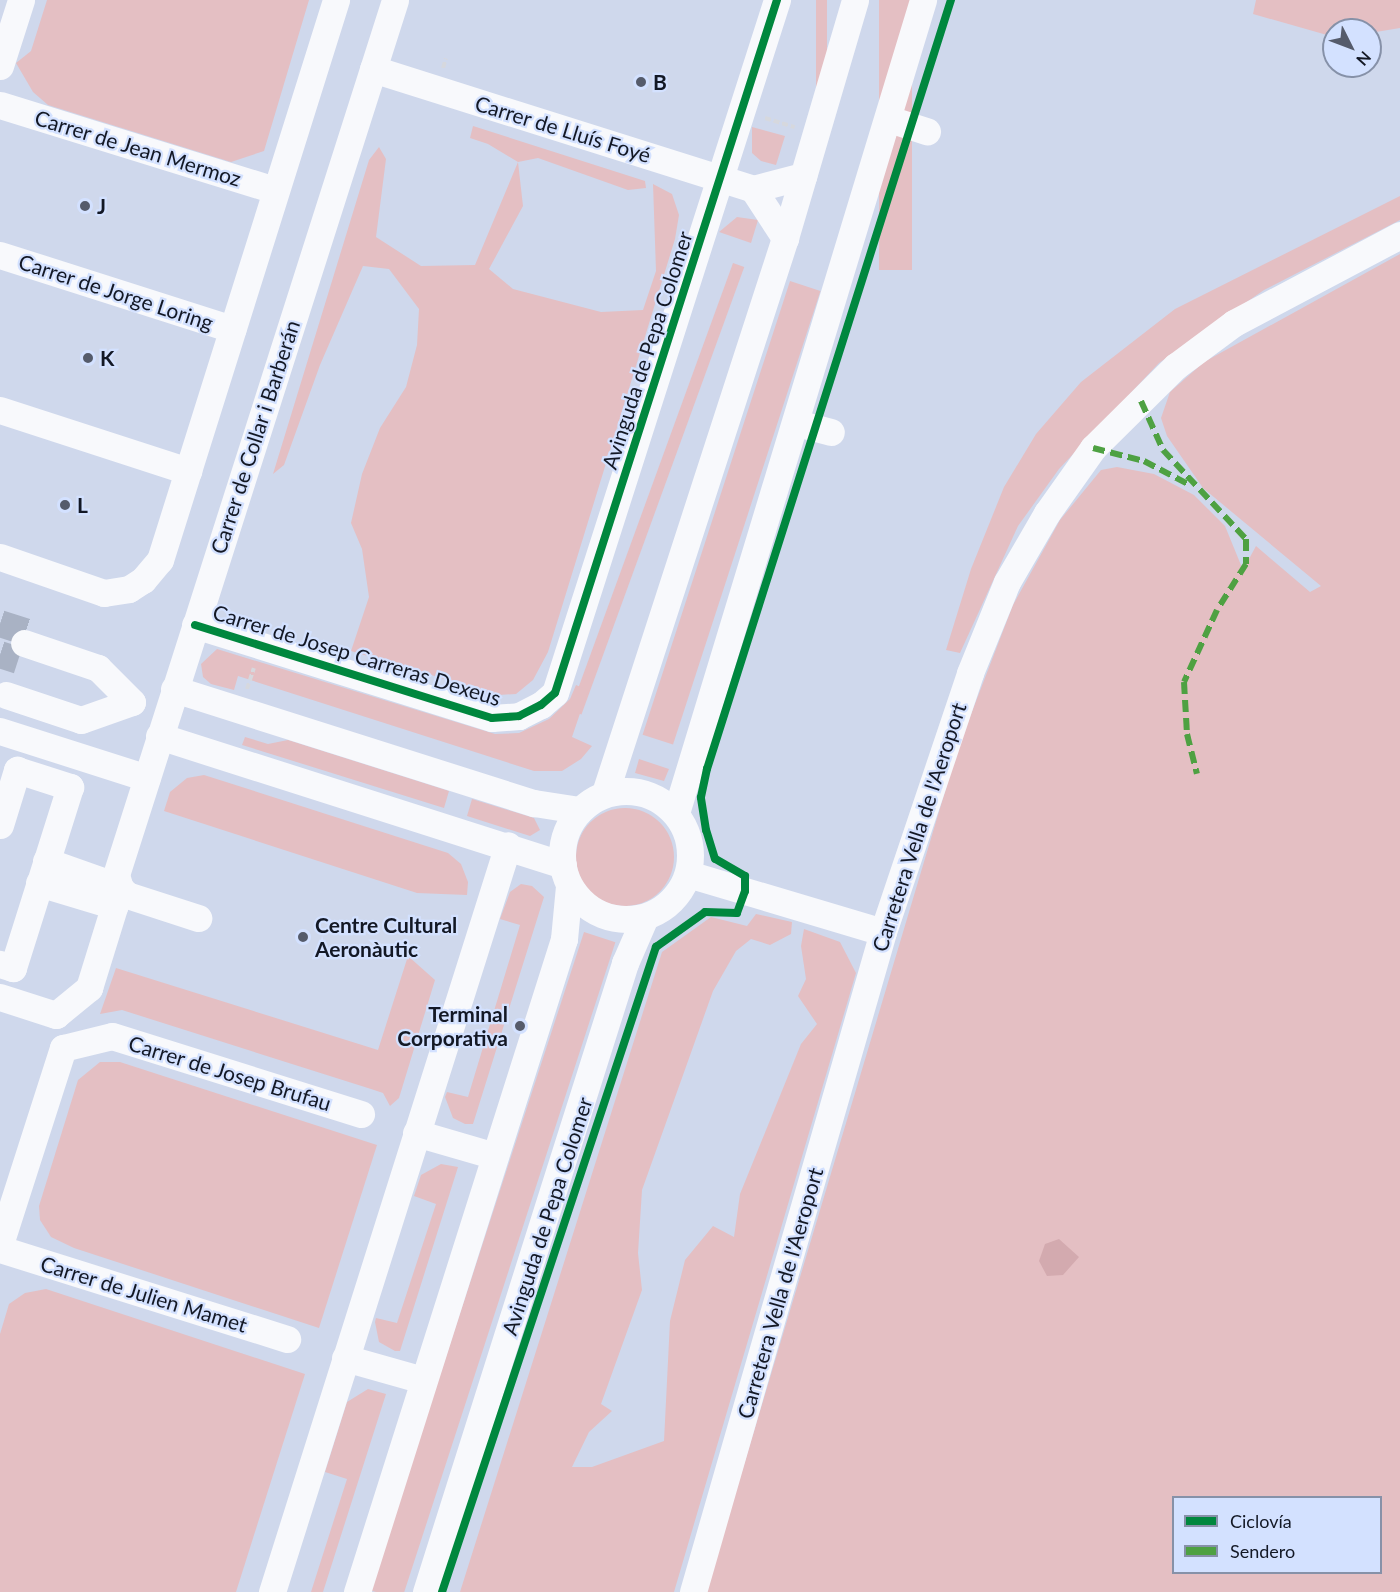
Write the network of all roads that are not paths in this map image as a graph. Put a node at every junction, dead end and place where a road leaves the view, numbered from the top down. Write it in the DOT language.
graph roads {
  1 [pos="21,0"];
  2 [pos="336,0"];
  3 [pos="395,0"];
  4 [pos="855,0"];
  5 [pos="923,0"];
  6 [pos="772,1"];
  7 [pos="0,66"];
  8 [pos="373,69"];
  9 [pos="0,105"];
  10 [pos="889,119"];
  11 [pos="927,131"];
  12 [pos="803,176"];
  13 [pos="720,179"];
  14 [pos="753,189"];
  15 [pos="275,190"];
  16 [pos="1400,235"];
  17 [pos="785,237"];
  18 [pos="0,255"];
  19 [pos="232,328"];
  20 [pos="0,410"];
  21 [pos="797,423"];
  22 [pos="831,432"];
  23 [pos="188,471"];
  24 [pos="0,557"];
  25 [pos="195,625"];
  26 [pos="92,687"];
  27 [pos="132,702"];
  28 [pos="541,705"];
  29 [pos="167,713"];
  30 [pos="0,731"];
  31 [pos="147,778"];
  32 [pos="605,793"];
  33 [pos="579,810"];
  34 [pos="676,813"];
  35 [pos="0,825"];
  36 [pos="508,845"];
  37 [pos="43,872"];
  38 [pos="688,874"];
  39 [pos="566,876"];
  40 [pos="117,890"];
  41 [pos="645,917"];
  42 [pos="198,918"];
  43 [pos="883,932"];
  44 [pos="0,964"];
  45 [pos="0,997"];
  46 [pos="361,1114"];
  47 [pos="416,1133"];
  48 [pos="495,1155"];
  49 [pos="0,1244"];
  50 [pos="0,1249"];
  51 [pos="287,1339"];
  52 [pos="345,1358"];
  53 [pos="423,1380"];
  54 [pos="272,1592"];
  55 [pos="357,1592"];
  56 [pos="426,1592"];
  57 [pos="693,1592"];
  1 -- 7 [label="street"];
  2 -- 15 [label="street"];
  3 -- 8 [label="street, Carrer de Collar i Barberán"];
  4 -- 12 [label="street"];
  5 -- 10 [label="street"];
  6 -- 13 [label="street, Avinguda de Pepa Colomer"];
  8 -- 13 [label="street, Carrer de Lluís Foyé"];
  8 -- 25 [label="street, Carrer de Collar i Barberán"];
  9 -- 15 [label="street, Carrer de Jean Mermoz"];
  10 -- 11 [label="street"];
  10 -- 21 [label="street"];
  12 -- 14 [label="street"];
  12 -- 17 [label="street"];
  13 -- 14 [label="street, Carrer de Lluís Foyé"];
  13 -- 28 [label="street, Avinguda de Pepa Colomer"];
  14 -- 17 [label="street"];
  15 -- 19 [label="street"];
  16 -- 43 [label="street, Carretera Vella de l'Aeroport"];
  17 -- 32 [label="street"];
  18 -- 19 [label="street, Carrer de Jorge Loring"];
  19 -- 23 [label="street"];
  20 -- 23 [label="street"];
  21 -- 22 [label="street"];
  21 -- 34 [label="street"];
  23 -- 24 [label="street"];
  25 -- 28 [label="street, Carrer de Josep Carreras Dexeus"];
  25 -- 29 [label="street, Carrer de Collar i Barberán"];
  26 -- 26 [label="street"];
  26 -- 27 [label="street"];
  26 -- 27 [label="street"];
  27 -- 29 [label="street"];
  29 -- 31 [label="street, Carrer de Collar i Barberán"];
  29 -- 33 [label="street"];
  29 -- 36 [label="street"];
  30 -- 31 [label="street"];
  31 -- 40 [label="street, Carrer de Collar i Barberán"];
  32 -- 33 [label="street"];
  32 -- 34 [label="street"];
  33 -- 39 [label="street"];
  34 -- 38 [label="street"];
  35 -- 37 [label="street"];
  36 -- 39 [label="street"];
  36 -- 47 [label="street"];
  37 -- 40 [label="street"];
  37 -- 44 [label="street"];
  38 -- 41 [label="street"];
  38 -- 43 [label="street"];
  39 -- 41 [label="street"];
  39 -- 48 [label="street"];
  40 -- 42 [label="street"];
  40 -- 45 [label="street, Carrer de Collar i Barberán"];
  41 -- 56 [label="street, Avinguda de Pepa Colomer"];
  43 -- 57 [label="street, Carretera Vella de l'Aeroport"];
  46 -- 49 [label="street, Carrer de Josep Brufau"];
  47 -- 48 [label="street"];
  47 -- 52 [label="street"];
  48 -- 53 [label="street"];
  50 -- 51 [label="street, Carrer de Julien Mamet"];
  52 -- 53 [label="street"];
  52 -- 54 [label="street"];
  53 -- 55 [label="street"];
}
